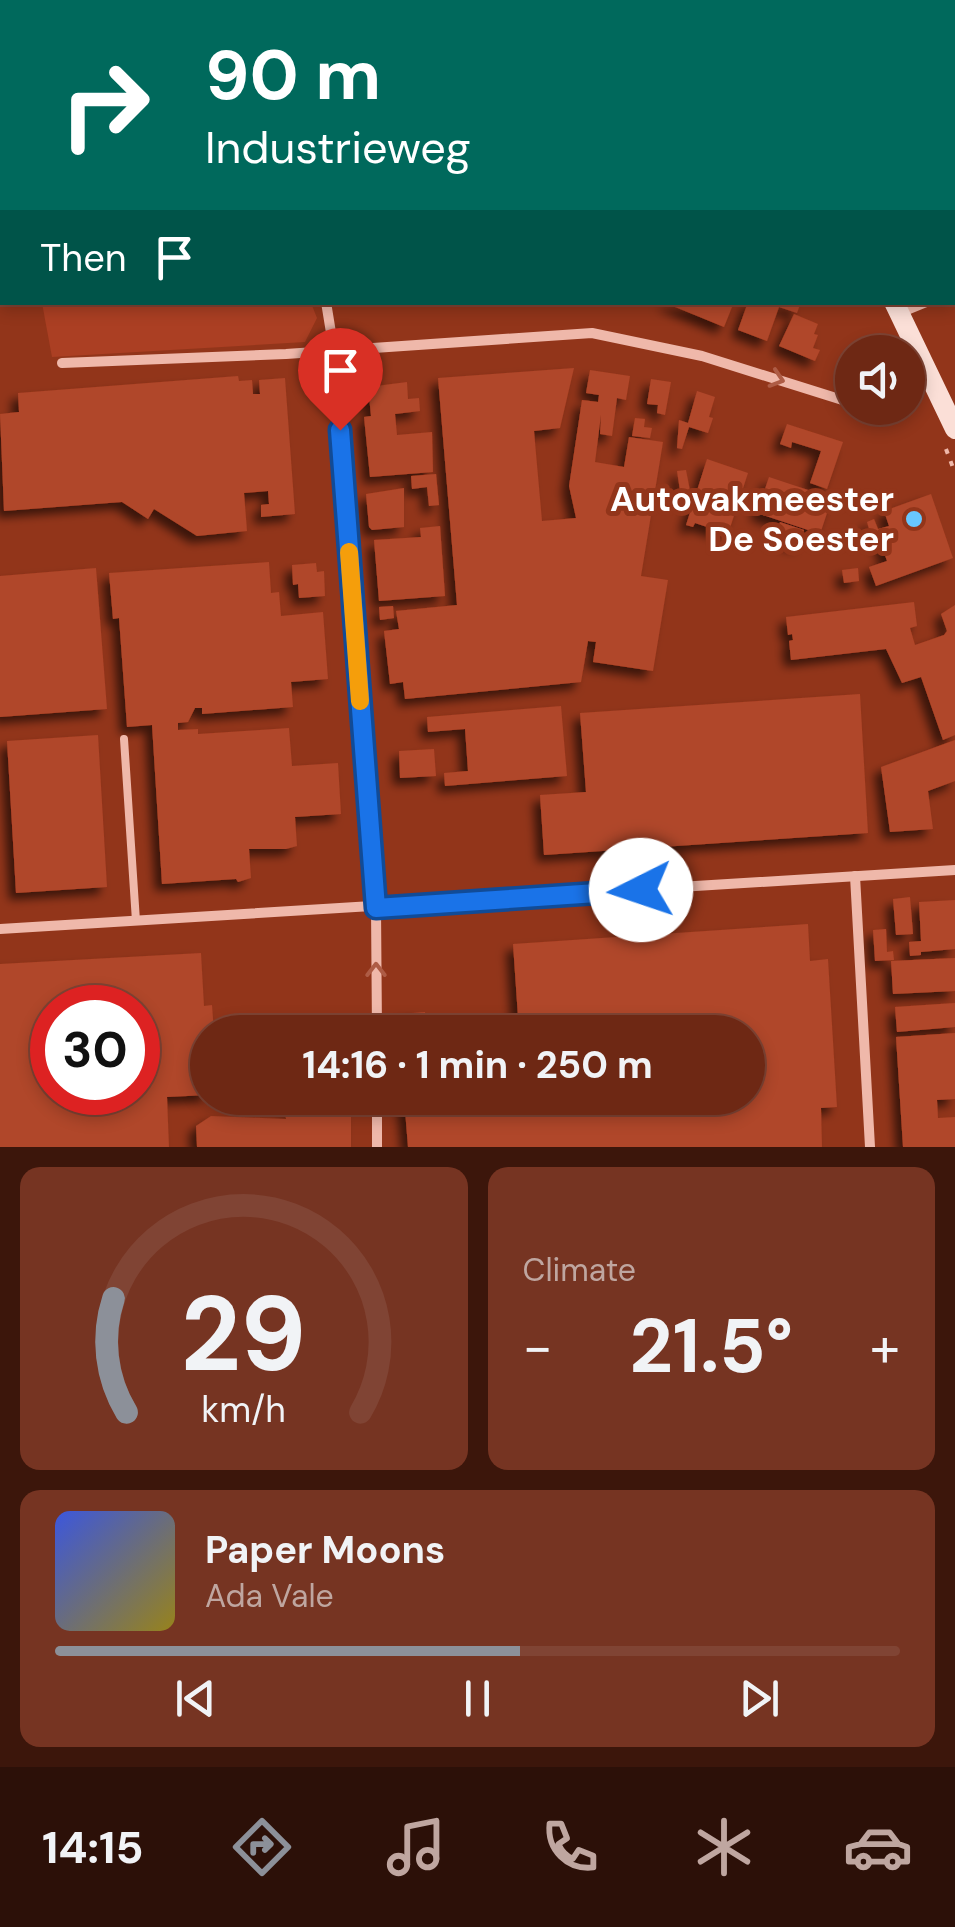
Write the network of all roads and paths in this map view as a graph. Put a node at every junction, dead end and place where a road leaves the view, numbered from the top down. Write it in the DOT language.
graph roads {
  1 [pos="326,305"];
  2 [pos="897,308"];
  3 [pos="334,351"];
  4 [pos="62,363"];
  5 [pos="928,374"];
  6 [pos="925,376"];
  7 [pos="835,398"];
  8 [pos="955,428"];
  9 [pos="955,449"];
  10 [pos="955,472"];
  11 [pos="124,740"];
  12 [pos="955,870"];
  13 [pos="854,876"];
  14 [pos="376,908"];
  15 [pos="136,921"];
  16 [pos="0,929"];
  17 [pos="377,1015"];
  18 [pos="377,1115"];
  19 [pos="378,1147"];
  20 [pos="870,1147"];
  1 -- 3 [label="street"];
  2 -- 5 [label="street"];
  3 -- 4 [label="street"];
  3 -- 7 [label="street, one-way"];
  3 -- 14 [label="street"];
  5 -- 6 [label="street"];
  5 -- 8 [label="street"];
  9 -- 10 [label="path"];
  11 -- 15 [label="lane"];
  12 -- 13 [label="street"];
  13 -- 14 [label="street"];
  13 -- 20 [label="street"];
  14 -- 15 [label="street"];
  17 -- 14 [label="street, one-way"];
  15 -- 16 [label="street"];
  18 -- 19 [label="street"];
}
